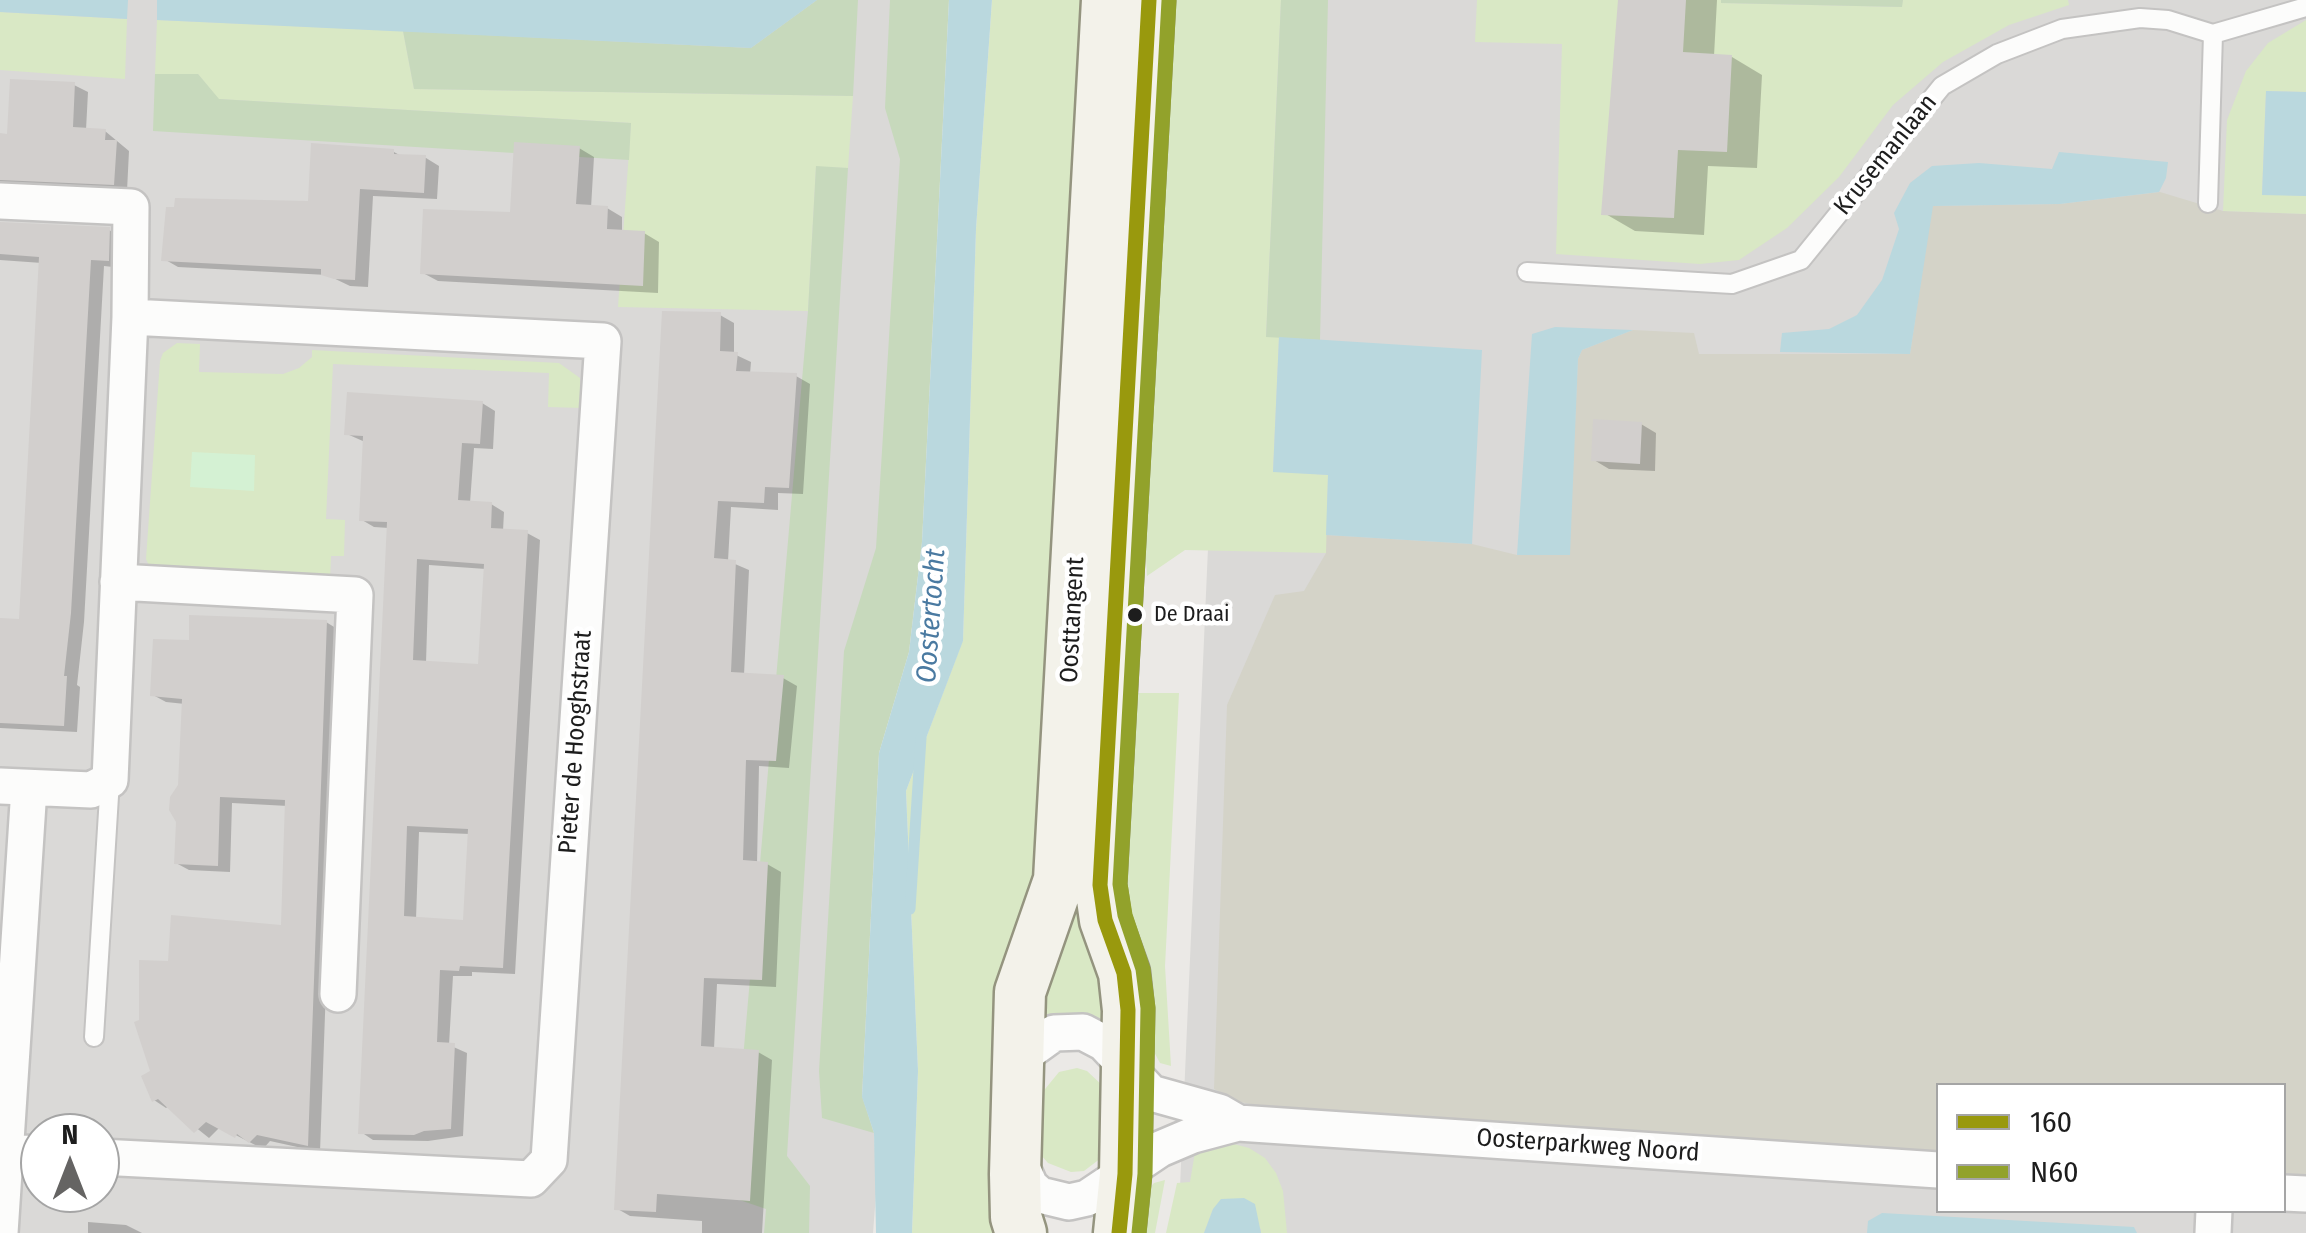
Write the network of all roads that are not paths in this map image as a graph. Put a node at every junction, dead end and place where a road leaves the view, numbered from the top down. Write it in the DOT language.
graph roads {
  1 [pos="1106,0"];
  2 [pos="1148,0"];
  3 [pos="2153,0"];
  4 [pos="2306,7"];
  5 [pos="2168,20"];
  6 [pos="2212,34"];
  7 [pos="0,201"];
  8 [pos="2208,203"];
  9 [pos="1528,272"];
  10 [pos="130,316"];
  11 [pos="118,582"];
  12 [pos="110,780"];
  13 [pos="14,787"];
  14 [pos="338,994"];
  15 [pos="94,1037"];
  16 [pos="1018,1059"];
  17 [pos="1128,1071"];
  18 [pos="1238,1123"];
  19 [pos="4,1152"];
  20 [pos="20,1153"];
  21 [pos="1015,1154"];
  22 [pos="120,1158"];
  23 [pos="1936,1170"];
  24 [pos="1124,1174"];
  25 [pos="0,1233"];
  26 [pos="1021,1233"];
  27 [pos="1119,1233"];
  1 -- 16 [label="main road, Oosttangent"];
  2 -- 17 [label="main road, Oosttangent"];
  3 -- 5 [label="lane"];
  4 -- 6 [label="lane"];
  5 -- 6 [label="lane, Krusemanlaan"];
  5 -- 9 [label="lane, Krusemanlaan"];
  6 -- 8 [label="lane"];
  7 -- 10 [label="street"];
  10 -- 11 [label="street"];
  10 -- 22 [label="street, Pieter de Hooghstraat"];
  11 -- 12 [label="street"];
  11 -- 14 [label="street"];
  12 -- 13 [label="street"];
  12 -- 15 [label="lane"];
  13 -- 19 [label="street"];
  16 -- 17 [label="street, Oosterparkweg Noord"];
  16 -- 21 [label="main road, Oosttangent"];
  17 -- 18 [label="street, Oosterparkweg Noord"];
  17 -- 24 [label="main road, Oosttangent"];
  18 -- 23 [label="street, Oosterparkweg Noord"];
  18 -- 24 [label="street, Oosterparkweg Noord"];
  19 -- 20 [label="street"];
  19 -- 25 [label="street"];
  21 -- 24 [label="street, Oosterparkweg Noord"];
  21 -- 26 [label="main road, Oosttangent"];
  24 -- 27 [label="main road, Oosttangent"];
}
